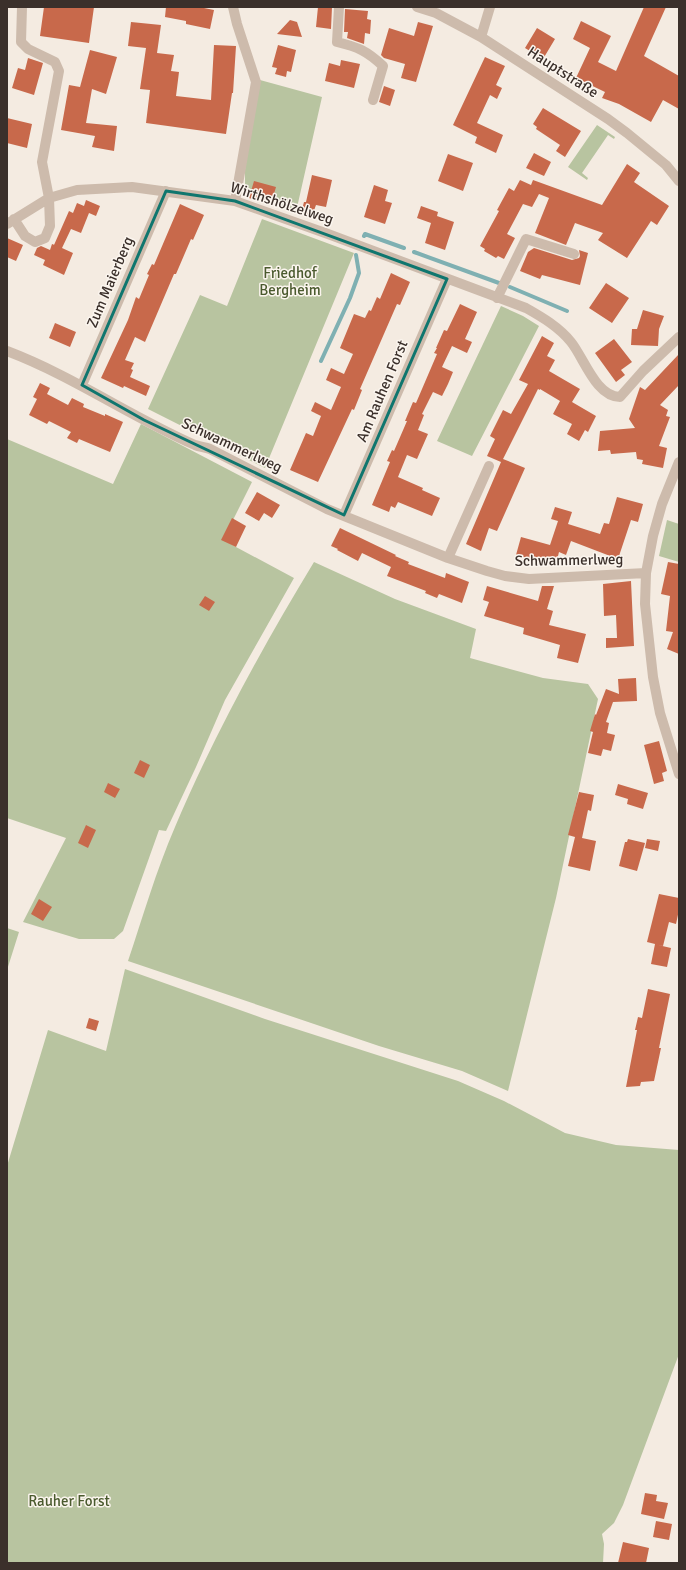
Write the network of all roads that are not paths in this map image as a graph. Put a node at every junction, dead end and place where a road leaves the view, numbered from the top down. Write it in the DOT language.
graph roads {
  1 [pos="22,7"];
  2 [pos="234,7"];
  3 [pos="339,7"];
  4 [pos="417,7"];
  5 [pos="490,7"];
  6 [pos="481,37"];
  7 [pos="373,100"];
  8 [pos="679,181"];
  9 [pos="166,191"];
  10 [pos="49,198"];
  11 [pos="235,201"];
  12 [pos="10,222"];
  13 [pos="574,254"];
  14 [pos="447,279"];
  15 [pos="497,298"];
  16 [pos="679,337"];
  17 [pos="7,350"];
  18 [pos="82,385"];
  19 [pos="679,462"];
  20 [pos="489,466"];
  21 [pos="344,515"];
  22 [pos="448,558"];
  23 [pos="646,573"];
  24 [pos="679,774"];
  1 -- 10 [label="street"];
  2 -- 11 [label="street"];
  3 -- 7 [label="street"];
  4 -- 6 [label="street, Hauptstraße"];
  5 -- 6 [label="street"];
  6 -- 8 [label="street, Hauptstraße"];
  9 -- 10 [label="street, Wirthshölzelweg"];
  9 -- 11 [label="street, Wirthshölzelweg"];
  9 -- 18 [label="street, Zum Maierberg"];
  10 -- 12 [label="street, Wirthshölzelweg"];
  10 -- 12 [label="street"];
  11 -- 14 [label="street, Wirthshölzelweg"];
  13 -- 15 [label="street"];
  14 -- 15 [label="street, Wirthshölzelweg"];
  14 -- 21 [label="street, Am Rauhen Forst"];
  15 -- 16 [label="street, Wirthshölzelweg"];
  17 -- 18 [label="street, Schwammerlweg"];
  18 -- 21 [label="street, Schwammerlweg"];
  19 -- 23 [label="street"];
  20 -- 22 [label="street"];
  21 -- 22 [label="street, Schwammerlweg"];
  22 -- 23 [label="street, Schwammerlweg"];
  23 -- 24 [label="street"];
}
